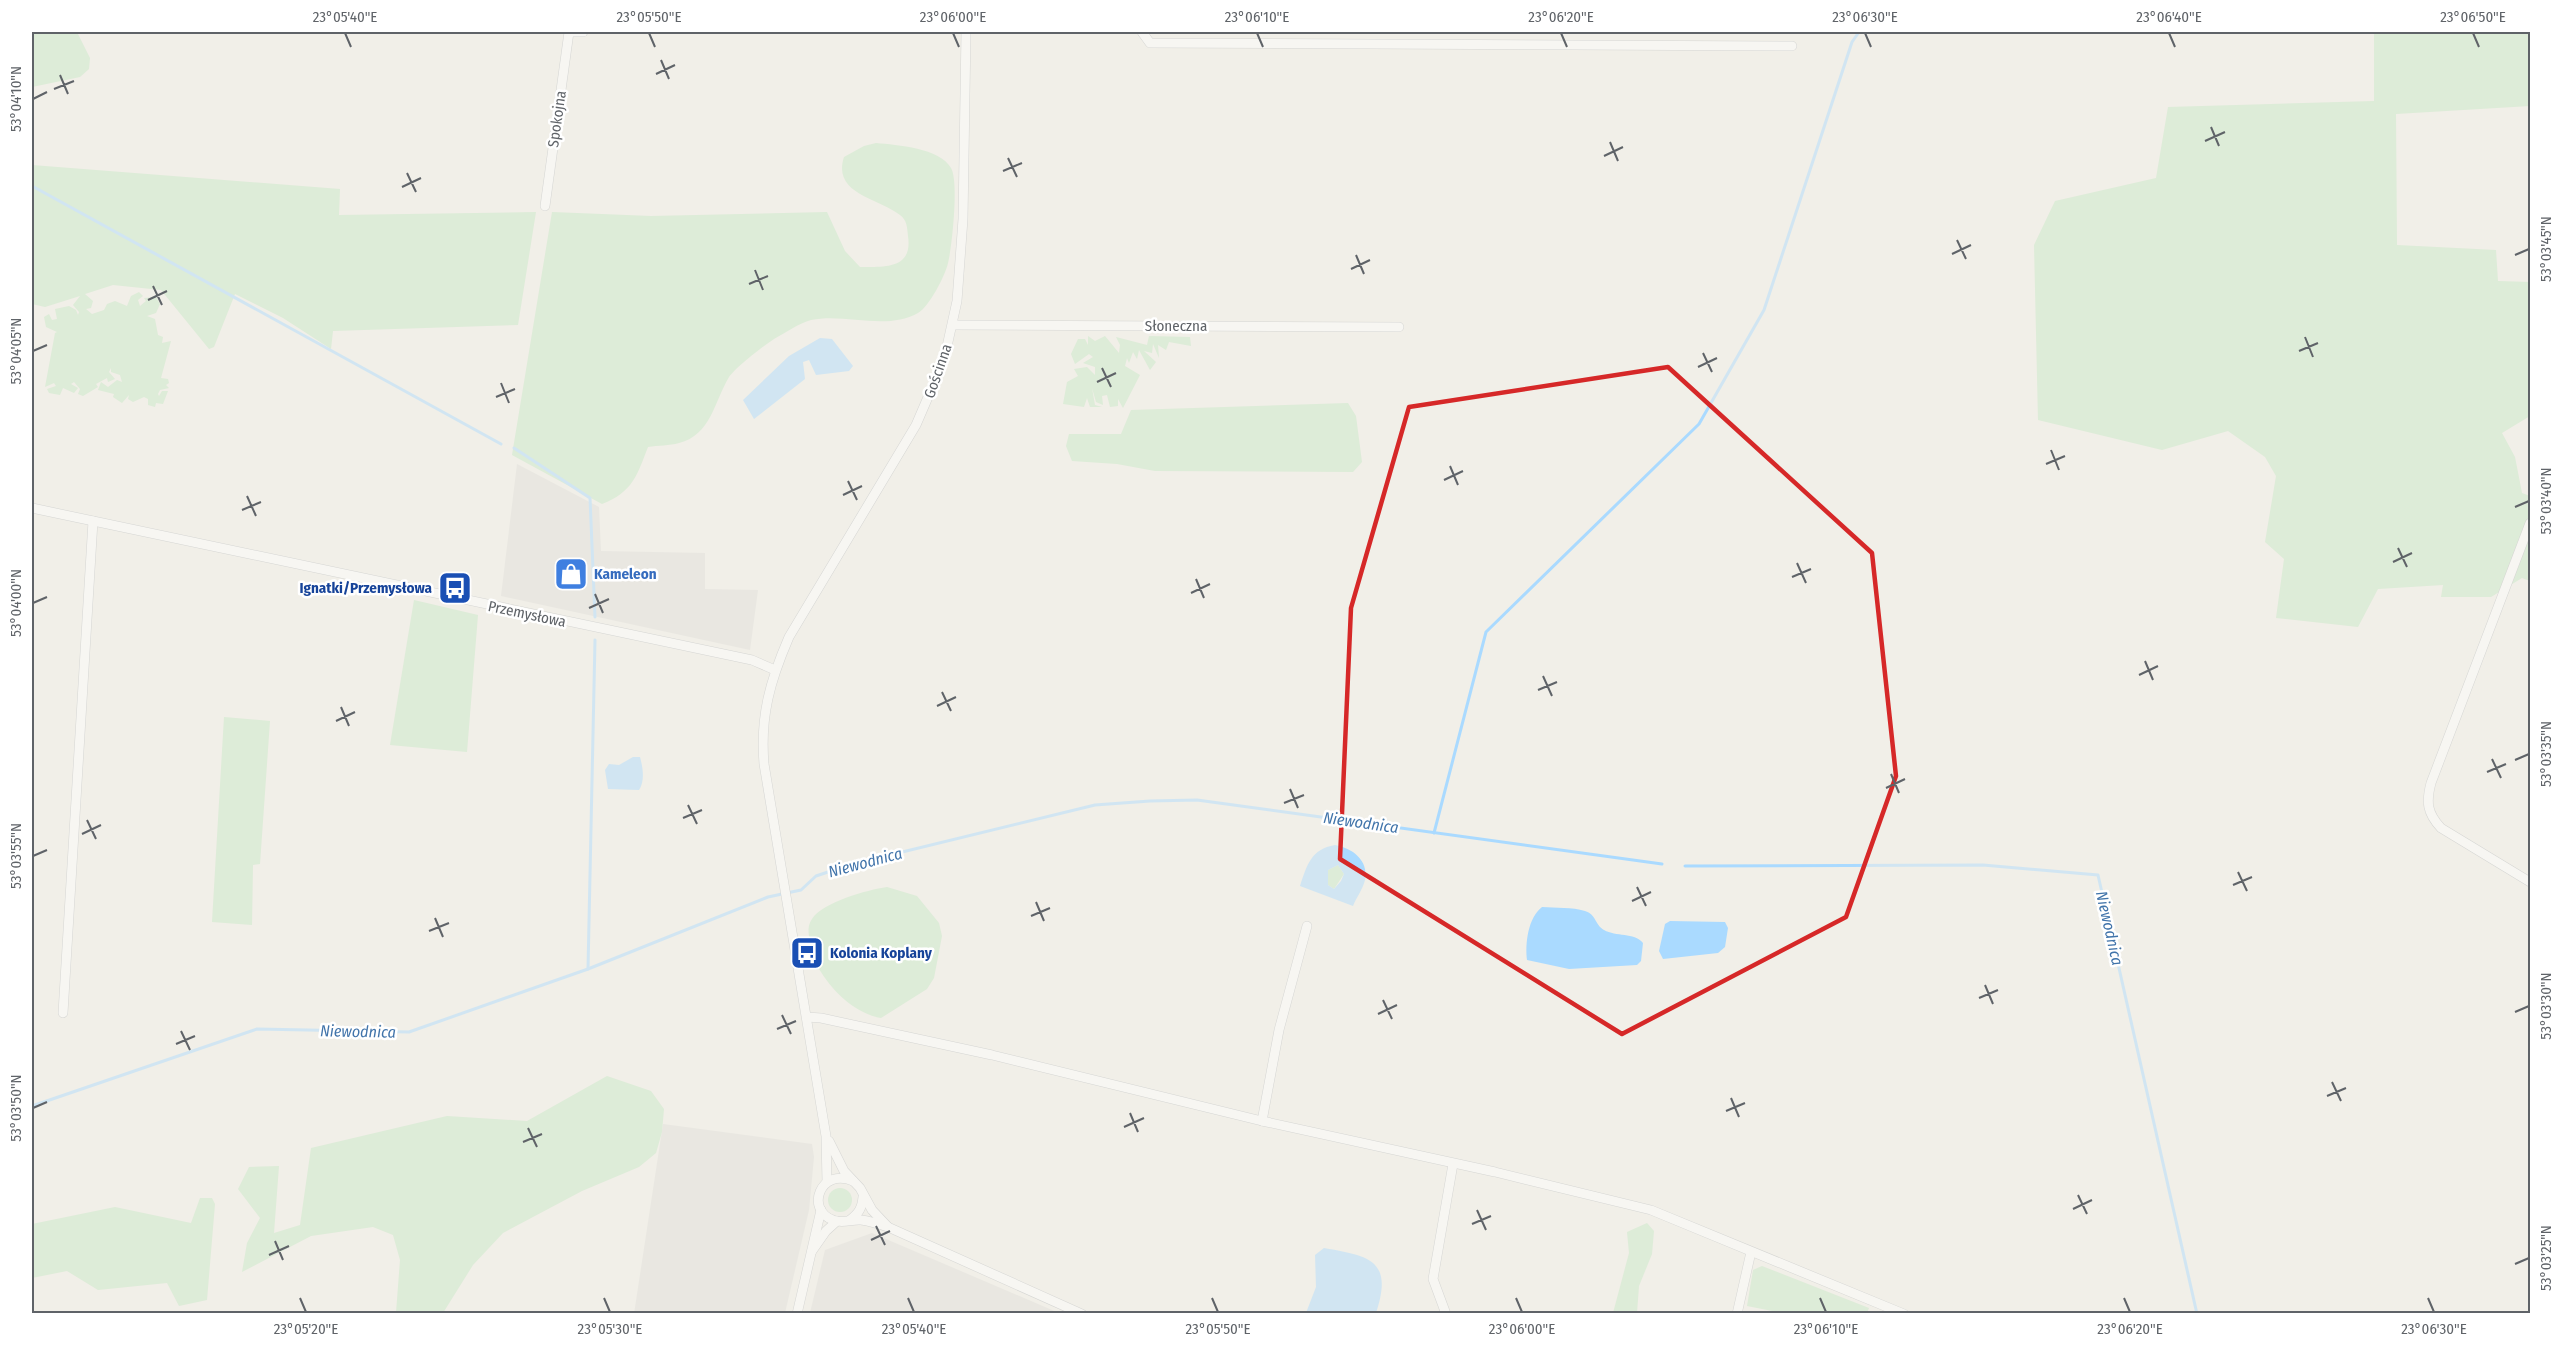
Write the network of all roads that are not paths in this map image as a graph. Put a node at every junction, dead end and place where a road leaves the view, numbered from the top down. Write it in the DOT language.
graph roads {
  1 [pos="569,32"];
  2 [pos="583,32"];
  3 [pos="966,32"];
  4 [pos="1142,32"];
  5 [pos="1531,32"];
  6 [pos="1531,44"];
  7 [pos="1792,46"];
  8 [pos="545,206"];
  9 [pos="952,325"];
  10 [pos="1399,327"];
  11 [pos="32,508"];
  12 [pos="93,521"];
  13 [pos="2530,523"];
  14 [pos="775,670"];
  15 [pos="2530,882"];
  16 [pos="1307,926"];
  17 [pos="63,1013"];
  18 [pos="807,1017"];
  19 [pos="1262,1121"];
  20 [pos="826,1136"];
  21 [pos="1453,1164"];
  22 [pos="853,1181"];
  23 [pos="827,1182"];
  24 [pos="862,1197"];
  25 [pos="821,1210"];
  26 [pos="850,1220"];
  27 [pos="837,1221"];
  28 [pos="888,1227"];
  29 [pos="1751,1252"];
  30 [pos="809,1256"];
  31 [pos="796,1314"];
  32 [pos="1082,1314"];
  33 [pos="1446,1314"];
  34 [pos="1737,1314"];
  35 [pos="1904,1314"];
  1 -- 2 [label="street, Spokojna"];
  1 -- 8 [label="street, Spokojna"];
  3 -- 9 [label="street, Gościnna"];
  4 -- 6 [label="street"];
  5 -- 6 [label="street"];
  6 -- 7 [label="street"];
  9 -- 10 [label="street, Słoneczna"];
  9 -- 14 [label="street, Gościnna"];
  11 -- 12 [label="street, Przemysłowa"];
  12 -- 14 [label="street, Przemysłowa"];
  12 -- 17 [label="street"];
  13 -- 15 [label="street"];
  14 -- 18 [label="street, Gościnna"];
  16 -- 19 [label="street"];
  18 -- 19 [label="street"];
  18 -- 20 [label="street, Gościnna"];
  19 -- 21 [label="street"];
  20 -- 22 [label="street"];
  20 -- 23 [label="street"];
  21 -- 29 [label="street"];
  21 -- 33 [label="street"];
  22 -- 23 [label="street"];
  22 -- 24 [label="street"];
  23 -- 25 [label="street"];
  24 -- 26 [label="street"];
  24 -- 28 [label="street"];
  25 -- 27 [label="street"];
  25 -- 30 [label="street"];
  26 -- 27 [label="street"];
  26 -- 28 [label="street"];
  27 -- 30 [label="street"];
  28 -- 32 [label="street"];
  29 -- 34 [label="street"];
  29 -- 35 [label="street"];
  30 -- 31 [label="street"];
}
